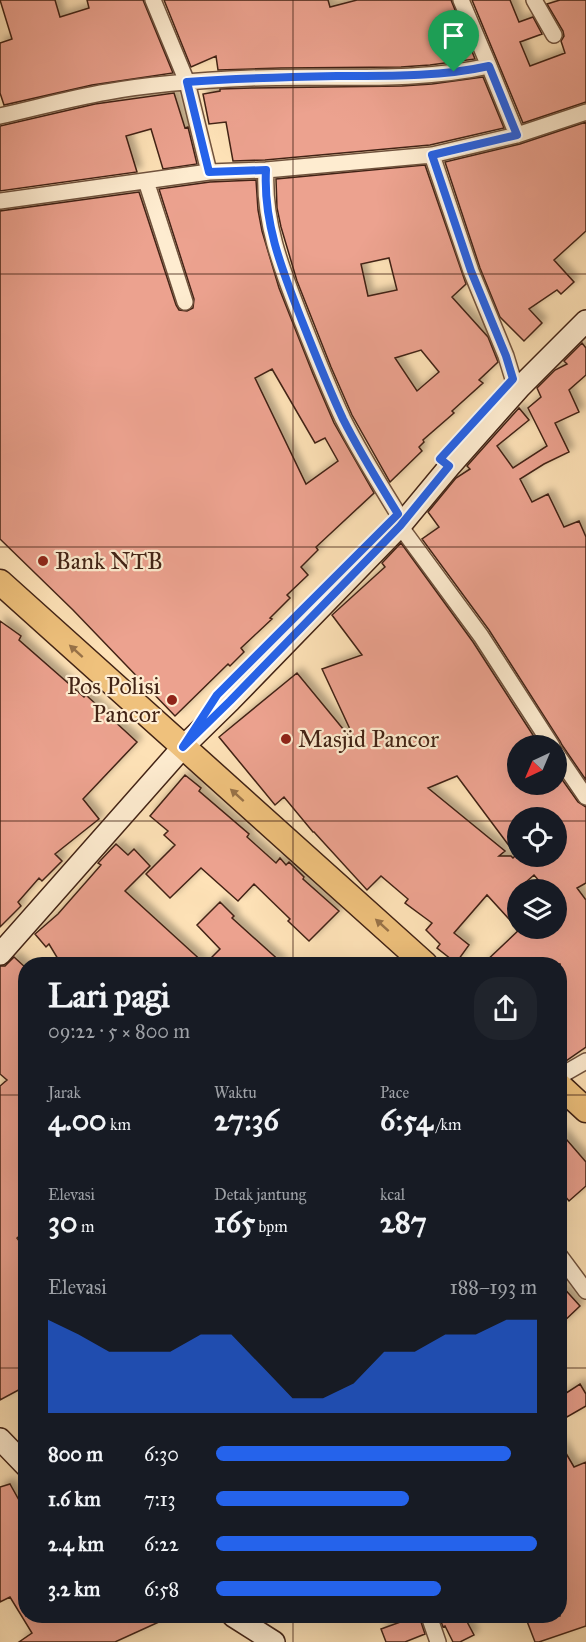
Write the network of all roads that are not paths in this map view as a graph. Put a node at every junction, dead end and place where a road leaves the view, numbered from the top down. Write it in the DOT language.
graph roads {
  1 [pos="153,0"];
  2 [pos="461,0"];
  3 [pos="534,0"];
  4 [pos="554,35"];
  5 [pos="489,66"];
  6 [pos="187,82"];
  7 [pos="586,112"];
  8 [pos="0,116"];
  9 [pos="517,135"];
  10 [pos="432,155"];
  11 [pos="266,170"];
  12 [pos="209,172"];
  13 [pos="146,181"];
  14 [pos="0,201"];
  15 [pos="185,302"];
  16 [pos="586,305"];
  17 [pos="586,321"];
  18 [pos="513,379"];
  19 [pos="445,463"];
  20 [pos="399,520"];
  21 [pos="0,582"];
  22 [pos="545,735"];
  23 [pos="183,747"];
  24 [pos="567,769"];
  25 [pos="586,797"];
  26 [pos="0,954"];
  27 [pos="417,957"];
  28 [pos="586,1060"];
  29 [pos="567,1094"];
  30 [pos="567,1265"];
  31 [pos="586,1291"];
  32 [pos="0,1439"];
  33 [pos="18,1458"];
  34 [pos="244,1623"];
  35 [pos="431,1623"];
  36 [pos="274,1642"];
  37 [pos="438,1642"];
  1 -- 6 [label="street"];
  2 -- 5 [label="street"];
  3 -- 4 [label="street"];
  5 -- 6 [label="street"];
  5 -- 9 [label="street"];
  6 -- 8 [label="street"];
  6 -- 12 [label="street"];
  7 -- 9 [label="street"];
  9 -- 10 [label="street"];
  10 -- 11 [label="street"];
  10 -- 18 [label="street"];
  11 -- 12 [label="street"];
  11 -- 20 [label="street"];
  12 -- 13 [label="street"];
  13 -- 14 [label="street"];
  13 -- 15 [label="street"];
  16 -- 18 [label="main road"];
  17 -- 19 [label="main road"];
  18 -- 19 [label="main road"];
  19 -- 20 [label="main road"];
  20 -- 22 [label="street"];
  20 -- 23 [label="main road"];
  23 -- 21 [label="main road, one-way"];
  23 -- 26 [label="main road"];
  27 -- 23 [label="main road, one-way"];
  24 -- 25 [label="street"];
  28 -- 29 [label="street"];
  30 -- 31 [label="street"];
  32 -- 33 [label="main road"];
  34 -- 36 [label="main road"];
  35 -- 37 [label="street"];
}
